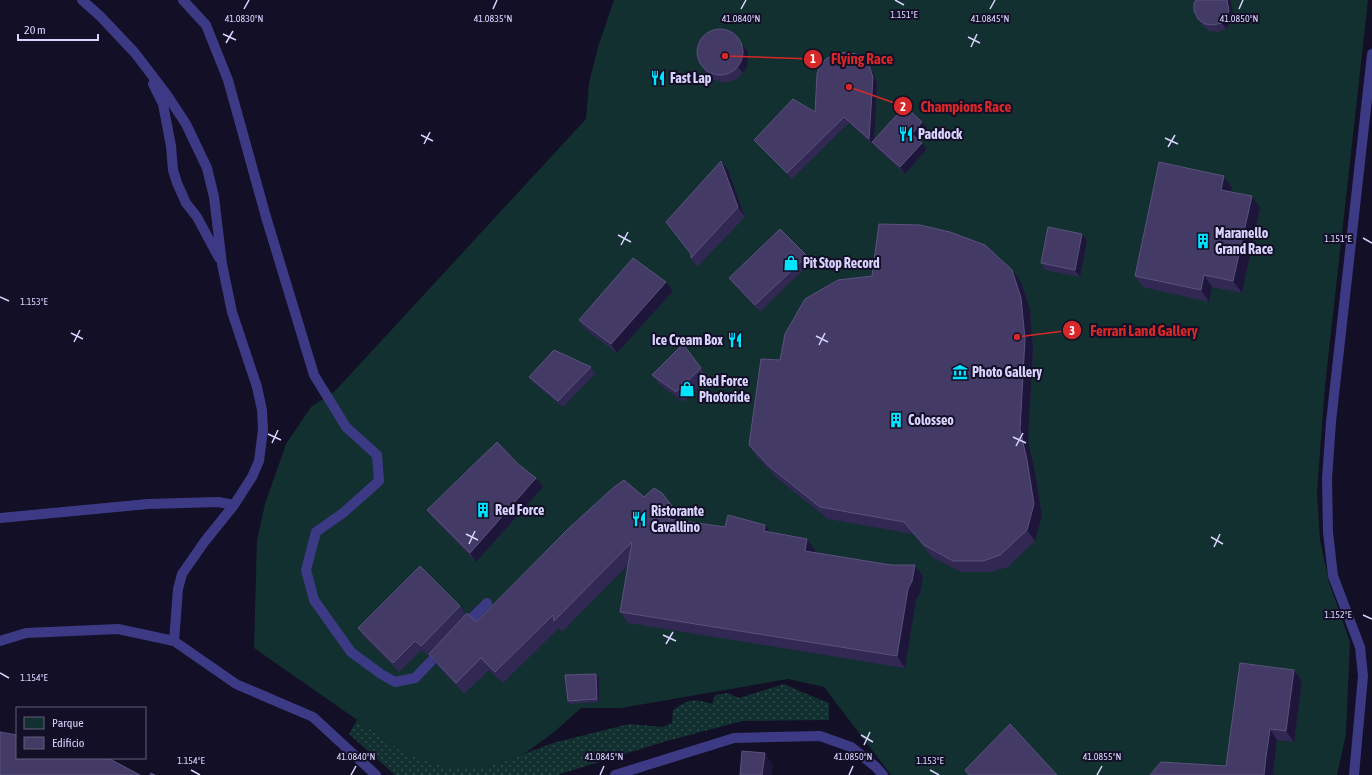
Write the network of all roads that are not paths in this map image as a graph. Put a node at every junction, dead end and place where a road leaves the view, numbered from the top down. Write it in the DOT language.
graph roads {
  1 [pos="82,0"];
  2 [pos="183,0"];
  3 [pos="1372,54"];
  4 [pos="146,68"];
  5 [pos="222,264"];
  6 [pos="234,505"];
  7 [pos="0,518"];
  8 [pos="487,603"];
  9 [pos="456,635"];
  10 [pos="0,641"];
  11 [pos="174,641"];
  12 [pos="446,646"];
  13 [pos="376,775"];
  14 [pos="615,775"];
  15 [pos="883,775"];
  16 [pos="1354,775"];
  1 -- 4 [label="lane"];
  2 -- 12 [label="lane"];
  3 -- 16 [label="lane"];
  4 -- 5 [label="lane"];
  4 -- 5 [label="lane"];
  5 -- 6 [label="lane"];
  6 -- 7 [label="lane"];
  6 -- 11 [label="lane"];
  8 -- 9 [label="lane"];
  10 -- 11 [label="lane"];
  11 -- 13 [label="lane"];
  14 -- 15 [label="lane"];
}
